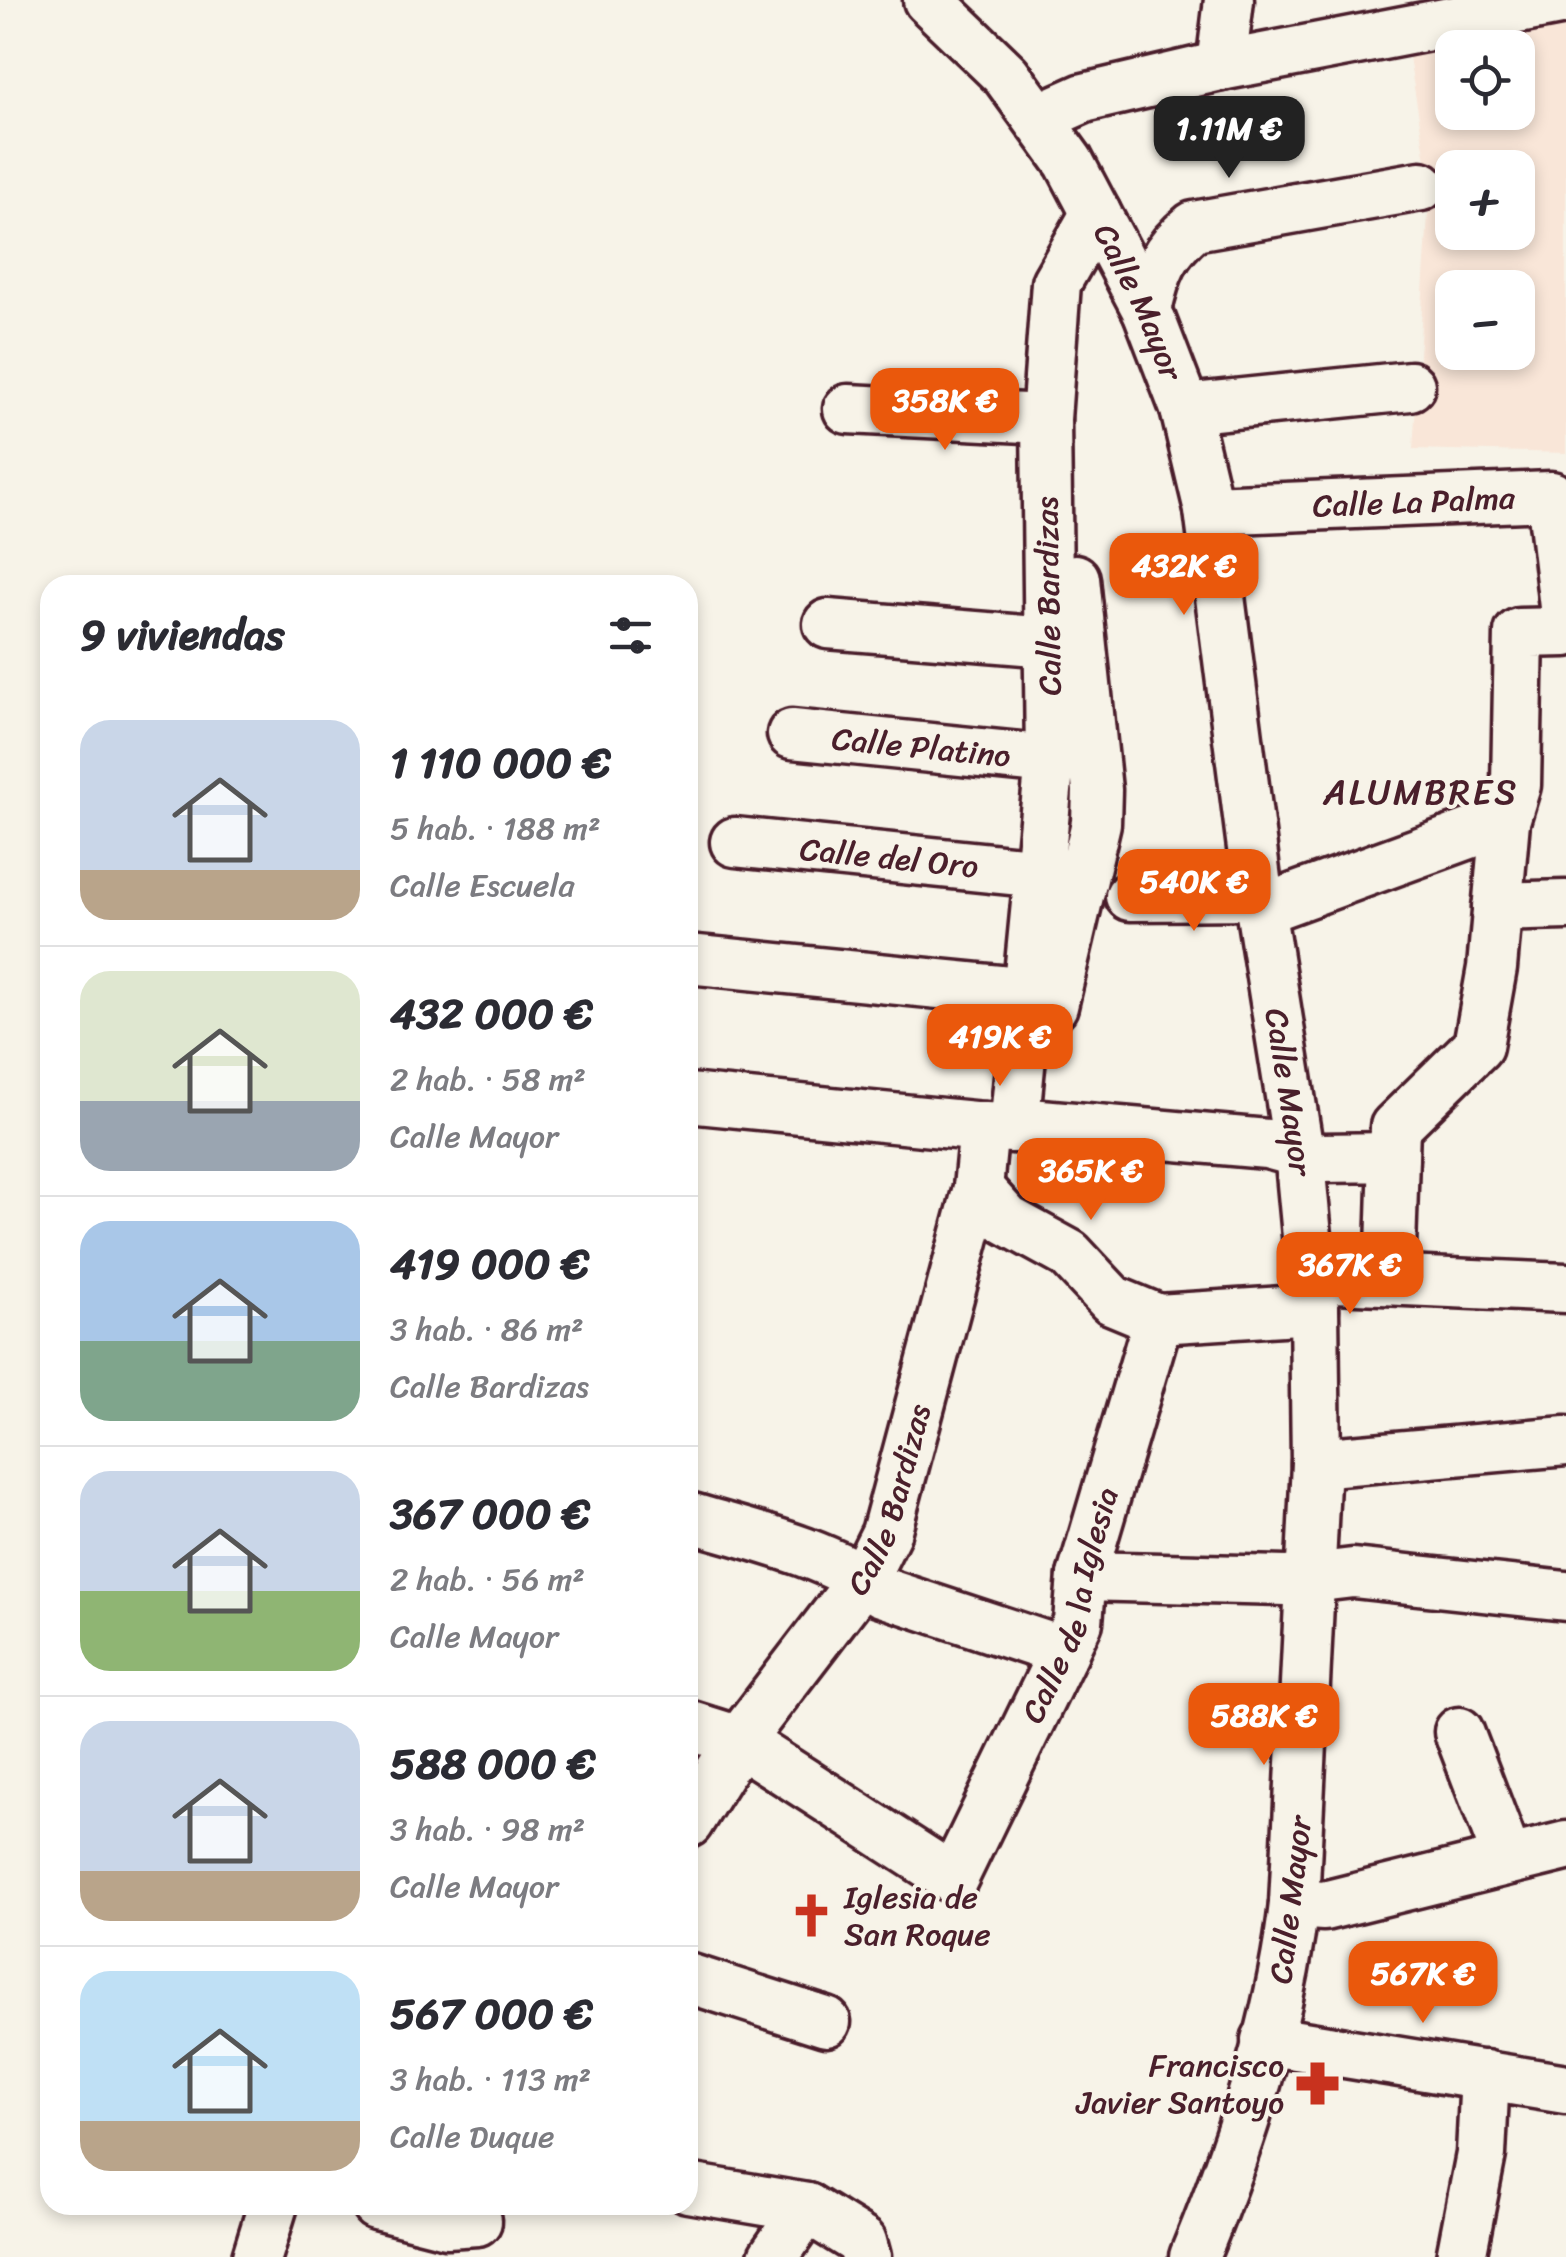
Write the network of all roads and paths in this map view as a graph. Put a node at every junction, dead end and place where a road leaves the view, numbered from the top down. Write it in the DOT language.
graph roads {
  1 [pos="928,0"];
  2 [pos="1229,0"];
  3 [pos="1565,0"];
  4 [pos="1221,66"];
  5 [pos="1041,118"];
  6 [pos="1420,186"];
  7 [pos="1096,213"];
  8 [pos="1147,310"];
  9 [pos="1410,386"];
  10 [pos="848,410"];
  11 [pos="1185,410"];
  12 [pos="1046,419"];
  13 [pos="1209,510"];
  14 [pos="828,624"];
  15 [pos="1566,624"];
  16 [pos="1566,632"];
  17 [pos="1048,642"];
  18 [pos="792,734"];
  19 [pos="1050,760"];
  20 [pos="1505,821"];
  21 [pos="735,842"];
  22 [pos="1042,873"];
  23 [pos="1130,896"];
  24 [pos="1260,903"];
  25 [pos="1566,905"];
  26 [pos="1498,908"];
  27 [pos="698,960"];
  28 [pos="1030,993"];
  29 [pos="698,1099"];
  30 [pos="1009,1126"];
  31 [pos="1299,1152"];
  32 [pos="1394,1157"];
  33 [pos="978,1188"];
  34 [pos="1390,1279"];
  35 [pos="1566,1288"];
  36 [pos="1313,1293"];
  37 [pos="1158,1319"];
  38 [pos="1566,1442"];
  39 [pos="1316,1463"];
  40 [pos="698,1520"];
  41 [pos="1082,1576"];
  42 [pos="1310,1577"];
  43 [pos="863,1579"];
  44 [pos="1566,1596"];
  45 [pos="1064,1652"];
  46 [pos="698,1728"];
  47 [pos="1459,1732"];
  48 [pos="739,1741"];
  49 [pos="698,1808"];
  50 [pos="1566,1846"];
  51 [pos="1508,1860"];
  52 [pos="1294,1904"];
  53 [pos="698,1981"];
  54 [pos="826,2022"];
  55 [pos="1266,2040"];
  56 [pos="1485,2075"];
  57 [pos="1566,2089"];
  58 [pos="698,2190"];
  59 [pos="806,2208"];
  60 [pos="271,2215"];
  61 [pos="415,2215"];
  62 [pos="483,2228"];
  63 [pos="257,2257"];
  64 [pos="773,2257"];
  65 [pos="866,2257"];
  66 [pos="1194,2257"];
  67 [pos="1461,2257"];
  1 -- 5 [label="street, Calle Mayor"];
  2 -- 4 [label="street"];
  3 -- 4 [label="street"];
  4 -- 5 [label="street"];
  5 -- 7 [label="street, Calle Mayor"];
  6 -- 8 [label="street"];
  7 -- 8 [label="street, Calle Mayor"];
  7 -- 12 [label="street, Calle Bardizas"];
  7 -- 30 [label="street, Calle Bardizas"];
  8 -- 11 [label="street, Calle Mayor"];
  9 -- 11 [label="street"];
  10 -- 12 [label="street"];
  11 -- 13 [label="street, Calle Mayor"];
  12 -- 17 [label="street, Calle Bardizas"];
  13 -- 15 [label="street, Calle La Palma"];
  13 -- 24 [label="street, Calle Mayor"];
  14 -- 17 [label="street"];
  16 -- 20 [label="street"];
  17 -- 19 [label="street, Calle Bardizas"];
  18 -- 19 [label="street, Calle Platino"];
  19 -- 22 [label="street, Calle Bardizas"];
  20 -- 24 [label="street"];
  20 -- 26 [label="street"];
  21 -- 22 [label="street, Calle del Oro"];
  22 -- 28 [label="street, Calle Bardizas"];
  23 -- 24 [label="street"];
  24 -- 31 [label="street, Calle Mayor"];
  25 -- 26 [label="street"];
  26 -- 32 [label="street"];
  27 -- 28 [label="street"];
  28 -- 30 [label="street, Calle Bardizas"];
  29 -- 30 [label="street"];
  30 -- 31 [label="street"];
  30 -- 33 [label="street, Calle Bardizas"];
  31 -- 32 [label="street"];
  31 -- 36 [label="street, Calle Mayor"];
  32 -- 34 [label="street"];
  33 -- 37 [label="street"];
  33 -- 43 [label="street, Calle Bardizas"];
  34 -- 35 [label="street"];
  34 -- 36 [label="street"];
  36 -- 37 [label="street"];
  36 -- 39 [label="street, Calle Mayor"];
  37 -- 41 [label="street, Calle de la Iglesia"];
  38 -- 39 [label="street"];
  39 -- 42 [label="street, Calle Mayor"];
  40 -- 43 [label="street"];
  41 -- 42 [label="street"];
  41 -- 45 [label="street, Calle de la Iglesia"];
  42 -- 44 [label="street"];
  42 -- 52 [label="street, Calle Mayor"];
  43 -- 45 [label="street"];
  43 -- 48 [label="street, Calle Bardizas"];
  45 -- 48 [label="street, Calle de la Iglesia"];
  46 -- 48 [label="street"];
  47 -- 51 [label="street"];
  48 -- 49 [label="street, Calle Bardizas"];
  50 -- 51 [label="street"];
  51 -- 52 [label="street"];
  52 -- 55 [label="street, Calle Mayor"];
  53 -- 54 [label="street"];
  55 -- 56 [label="street"];
  55 -- 66 [label="street, Calle Mayor"];
  56 -- 57 [label="street"];
  56 -- 67 [label="street"];
  58 -- 59 [label="street"];
  59 -- 64 [label="street"];
  59 -- 65 [label="street"];
  60 -- 63 [label="street"];
  61 -- 62 [label="street"];
}
